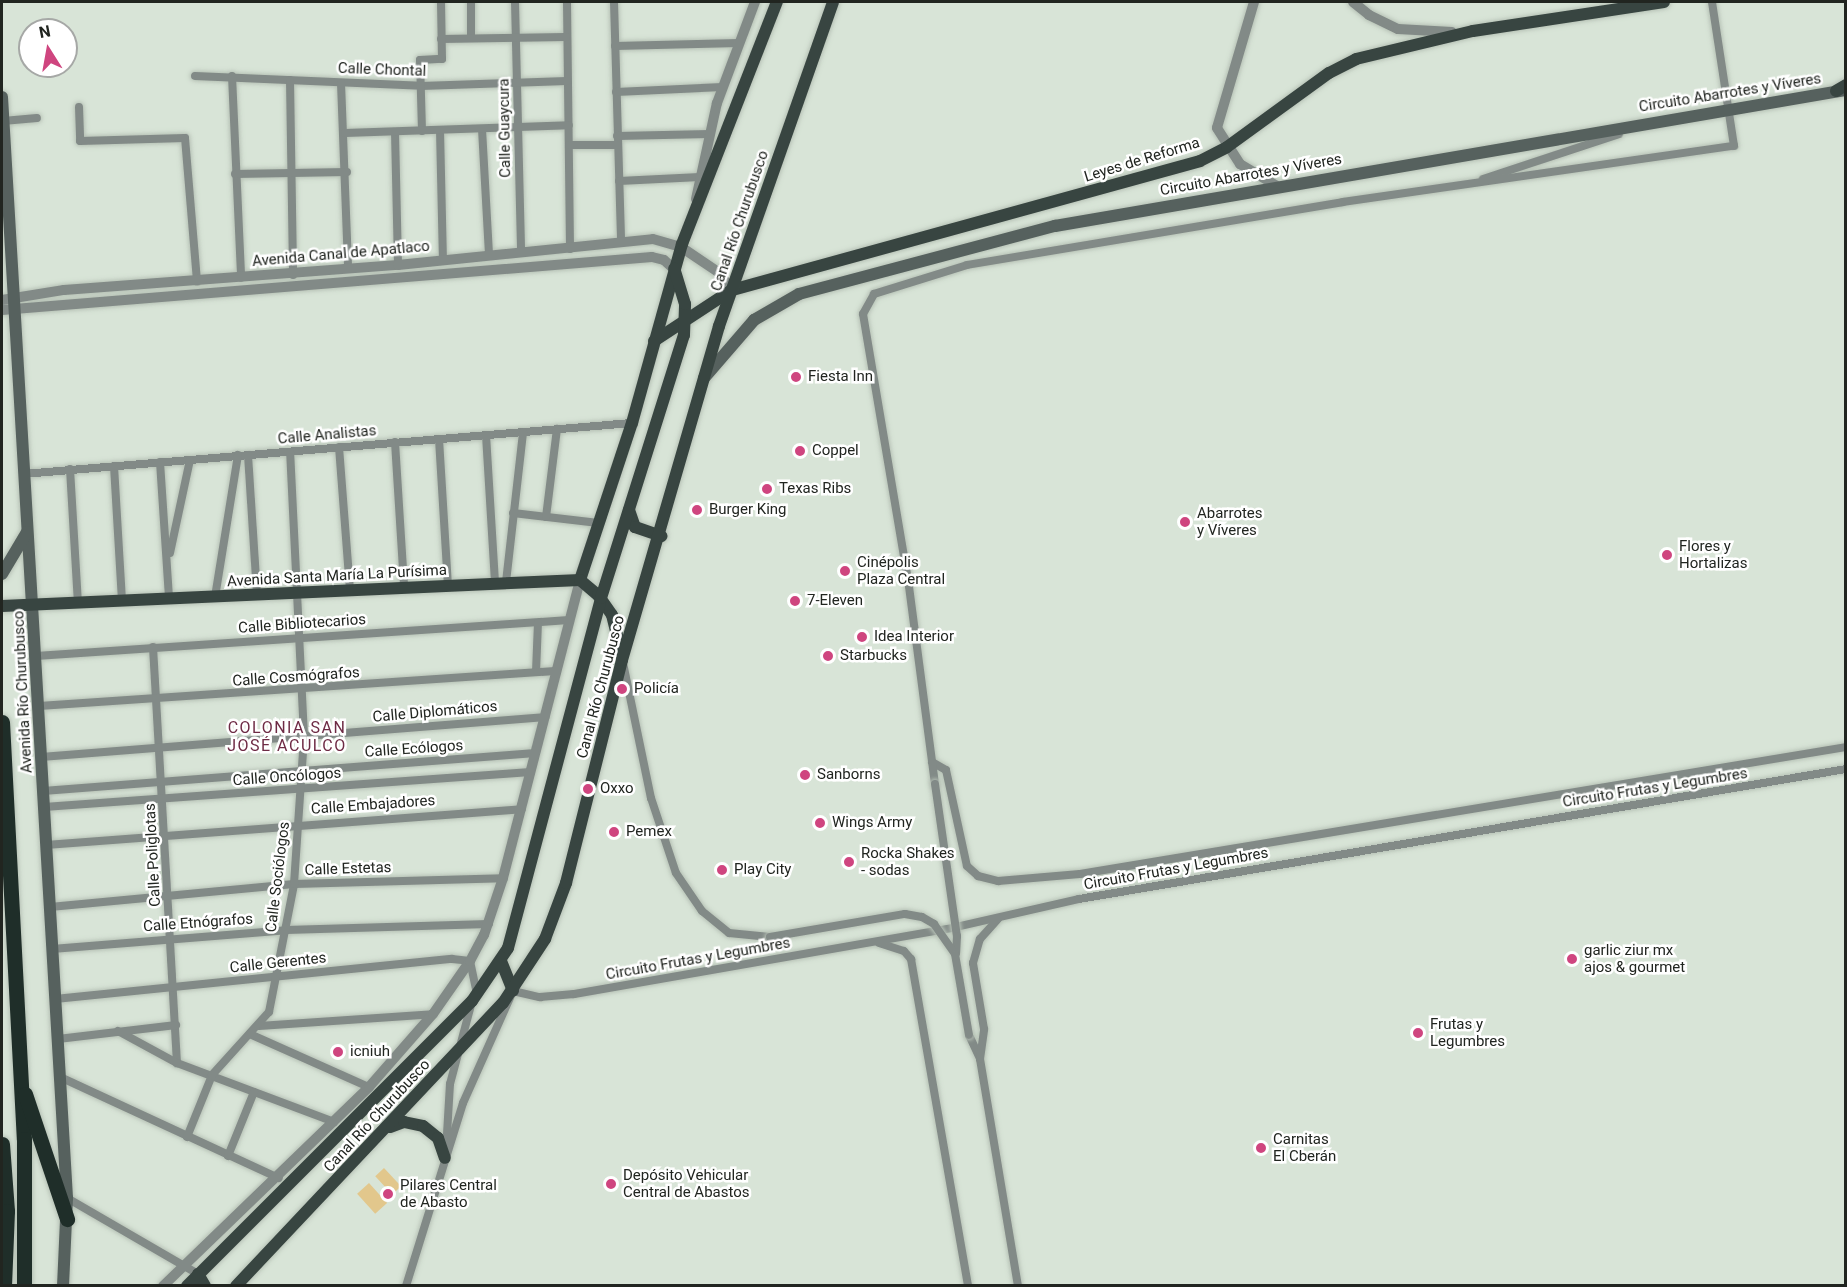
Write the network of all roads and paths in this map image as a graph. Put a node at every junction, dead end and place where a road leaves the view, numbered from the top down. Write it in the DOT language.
graph roads {
  1 [pos="441,2"];
  2 [pos="471,2"];
  3 [pos="515,2"];
  4 [pos="566,2"];
  5 [pos="614,2"];
  6 [pos="755,2"];
  7 [pos="777,2"];
  8 [pos="833,2"];
  9 [pos="1254,2"];
  10 [pos="1353,2"];
  11 [pos="1664,2"];
  12 [pos="1712,2"];
  13 [pos="1473,32"];
  14 [pos="516,36"];
  15 [pos="566,37"];
  16 [pos="471,38"];
  17 [pos="441,39"];
  18 [pos="739,43"];
  19 [pos="615,46"];
  20 [pos="195,76"];
  21 [pos="232,76"];
  22 [pos="290,80"];
  23 [pos="567,81"];
  24 [pos="341,83"];
  25 [pos="517,83"];
  26 [pos="421,86"];
  27 [pos="723,87"];
  28 [pos="1842,89"];
  29 [pos="616,92"];
  30 [pos="2,97"];
  31 [pos="79,107"];
  32 [pos="1728,108"];
  33 [pos="37,118"];
  34 [pos="1660,120"];
  35 [pos="3,121"];
  36 [pos="569,126"];
  37 [pos="519,128"];
  38 [pos="482,129"];
  39 [pos="422,130"];
  40 [pos="440,130"];
  41 [pos="396,132"];
  42 [pos="345,133"];
  43 [pos="710,134"];
  44 [pos="617,140"];
  45 [pos="569,145"];
  46 [pos="1227,147"];
  47 [pos="347,171"];
  48 [pos="292,173"];
  49 [pos="235,174"];
  50 [pos="700,177"];
  51 [pos="619,181"];
  52 [pos="1466,185"];
  53 [pos="1277,186"];
  54 [pos="693,216"];
  55 [pos="621,242"];
  56 [pos="681,247"];
  57 [pos="570,249"];
  58 [pos="546,251"];
  59 [pos="521,253"];
  60 [pos="489,256"];
  61 [pos="443,260"];
  62 [pos="398,265"];
  63 [pos="546,267"];
  64 [pos="348,269"];
  65 [pos="674,269"];
  66 [pos="293,274"];
  67 [pos="241,278"];
  68 [pos="197,281"];
  69 [pos="732,290"];
  70 [pos="7,296"];
  71 [pos="8,310"];
  72 [pos="686,316"];
  73 [pos="654,341"];
  74 [pos="702,382"];
  75 [pos="632,423"];
  76 [pos="557,429"];
  77 [pos="523,432"];
  78 [pos="486,435"];
  79 [pos="439,439"];
  80 [pos="395,442"];
  81 [pos="339,447"];
  82 [pos="290,452"];
  83 [pos="238,455"];
  84 [pos="248,455"];
  85 [pos="190,460"];
  86 [pos="160,462"];
  87 [pos="114,466"];
  88 [pos="70,470"];
  89 [pos="24,474"];
  90 [pos="629,506"];
  91 [pos="513,513"];
  92 [pos="546,517"];
  93 [pos="598,523"];
  94 [pos="27,532"];
  95 [pos="661,536"];
  96 [pos="168,564"];
  97 [pos="2,574"];
  98 [pos="580,580"];
  99 [pos="500,583"];
  100 [pos="448,585"];
  101 [pos="404,587"];
  102 [pos="350,590"];
  103 [pos="298,593"];
  104 [pos="257,595"];
  105 [pos="215,597"];
  106 [pos="600,598"];
  107 [pos="169,599"];
  108 [pos="122,601"];
  109 [pos="78,603"];
  110 [pos="33,605"];
  111 [pos="2,606"];
  112 [pos="569,620"];
  113 [pos="538,623"];
  114 [pos="301,638"];
  115 [pos="153,647"];
  116 [pos="36,656"];
  117 [pos="622,660"];
  118 [pos="555,671"];
  119 [pos="536,672"];
  120 [pos="303,691"];
  121 [pos="157,699"];
  122 [pos="39,706"];
  123 [pos="545,717"];
  124 [pos="2,724"];
  125 [pos="304,736"];
  126 [pos="158,746"];
  127 [pos="1845,747"];
  128 [pos="536,753"];
  129 [pos="41,757"];
  130 [pos="932,762"];
  131 [pos="1845,769"];
  132 [pos="303,771"];
  133 [pos="531,772"];
  134 [pos="162,781"];
  135 [pos="302,789"];
  136 [pos="43,791"];
  137 [pos="164,799"];
  138 [pos="44,807"];
  139 [pos="522,809"];
  140 [pos="299,824"];
  141 [pos="167,834"];
  142 [pos="46,845"];
  143 [pos="503,878"];
  144 [pos="294,884"];
  145 [pos="169,896"];
  146 [pos="50,907"];
  147 [pos="998,919"];
  148 [pos="489,924"];
  149 [pos="286,930"];
  150 [pos="171,938"];
  151 [pos="876,942"];
  152 [pos="52,949"];
  153 [pos="956,954"];
  154 [pos="470,961"];
  155 [pos="501,961"];
  156 [pos="277,978"];
  157 [pos="174,987"];
  158 [pos="513,991"];
  159 [pos="475,998"];
  160 [pos="55,999"];
  161 [pos="434,1014"];
  162 [pos="176,1025"];
  163 [pos="259,1026"];
  164 [pos="118,1031"];
  165 [pos="252,1035"];
  166 [pos="58,1039"];
  167 [pos="456,1054"];
  168 [pos="980,1059"];
  169 [pos="177,1063"];
  170 [pos="212,1075"];
  171 [pos="60,1077"];
  172 [pos="369,1087"];
  173 [pos="22,1089"];
  174 [pos="254,1092"];
  175 [pos="334,1122"];
  176 [pos="386,1129"];
  177 [pos="187,1137"];
  178 [pos="2,1144"];
  179 [pos="228,1156"];
  180 [pos="446,1156"];
  181 [pos="279,1178"];
  182 [pos="67,1198"];
  183 [pos="67,1219"];
  184 [pos="185,1263"];
  185 [pos="198,1274"];
  186 [pos="240,1284"];
  187 [pos="4,1286"];
  188 [pos="24,1286"];
  189 [pos="63,1286"];
  190 [pos="164,1286"];
  191 [pos="187,1286"];
  192 [pos="205,1286"];
  193 [pos="406,1286"];
  194 [pos="968,1286"];
  195 [pos="1018,1286"];
  1 -- 17 [label="street"];
  2 -- 16 [label="street"];
  3 -- 14 [label="street, Calle Guaycura"];
  4 -- 15 [label="street"];
  5 -- 19 [label="street"];
  6 -- 18 [label="street, Canal Río Churubusco"];
  7 -- 54 [label="main road, Canal Río Churubusco"];
  8 -- 69 [label="main road, Canal Río Churubusco"];
  9 -- 46 [label="street"];
  10 -- 13 [label="street"];
  11 -- 13 [label="main road, Leyes de Reforma"];
  12 -- 32 [label="street"];
  13 -- 46 [label="main road, Leyes de Reforma"];
  14 -- 15 [label="street"];
  14 -- 16 [label="street"];
  14 -- 25 [label="street, Calle Guaycura"];
  15 -- 23 [label="street"];
  16 -- 17 [label="street"];
  17 -- 26 [label="street"];
  18 -- 19 [label="street"];
  18 -- 27 [label="street, Canal Río Churubusco"];
  19 -- 29 [label="street"];
  20 -- 21 [label="street, Calle Chontal"];
  21 -- 22 [label="street, Calle Chontal"];
  21 -- 49 [label="street"];
  22 -- 24 [label="street, Calle Chontal"];
  22 -- 48 [label="street"];
  23 -- 25 [label="street, Calle Chontal"];
  23 -- 36 [label="street"];
  24 -- 26 [label="street, Calle Chontal"];
  24 -- 42 [label="street"];
  25 -- 26 [label="street, Calle Chontal"];
  25 -- 37 [label="street, Calle Guaycura"];
  26 -- 39 [label="street"];
  27 -- 29 [label="street"];
  27 -- 43 [label="street, Canal Río Churubusco"];
  28 -- 32 [label="main road, Circuito Abarrotes y Víveres"];
  29 -- 44 [label="street"];
  30 -- 35 [label="main road, Avenida Río Churubusco"];
  31 -- 68 [label="street"];
  32 -- 34 [label="main road, Circuito Abarrotes y Víveres"];
  32 -- 52 [label="street"];
  33 -- 35 [label="street"];
  34 -- 52 [label="street"];
  34 -- 53 [label="main road, Circuito Abarrotes y Víveres"];
  35 -- 70 [label="main road, Avenida Río Churubusco"];
  36 -- 37 [label="street"];
  36 -- 45 [label="street"];
  37 -- 38 [label="street"];
  37 -- 59 [label="street, Calle Guaycura"];
  38 -- 40 [label="street"];
  38 -- 60 [label="street"];
  39 -- 40 [label="street"];
  39 -- 41 [label="street"];
  40 -- 61 [label="street"];
  41 -- 42 [label="street"];
  41 -- 62 [label="street"];
  42 -- 47 [label="street"];
  43 -- 44 [label="street"];
  43 -- 50 [label="street, Canal Río Churubusco"];
  44 -- 45 [label="street"];
  44 -- 51 [label="street"];
  45 -- 57 [label="street"];
  46 -- 53 [label="street"];
  46 -- 69 [label="main road, Leyes de Reforma"];
  47 -- 48 [label="street"];
  47 -- 64 [label="street"];
  48 -- 49 [label="street"];
  48 -- 66 [label="street"];
  49 -- 67 [label="street"];
  50 -- 51 [label="street"];
  50 -- 54 [label="street, Canal Río Churubusco"];
  51 -- 55 [label="street"];
  52 -- 130 [label="street"];
  53 -- 74 [label="main road, Circuito Abarrotes y Víveres"];
  54 -- 56 [label="main road, Canal Río Churubusco"];
  55 -- 56 [label="street, Avenida Canal de Apatlaco"];
  55 -- 57 [label="street, Avenida Canal de Apatlaco"];
  56 -- 65 [label="main road, Canal Río Churubusco"];
  56 -- 69 [label="street"];
  57 -- 58 [label="street, Avenida Canal de Apatlaco"];
  58 -- 59 [label="street, Avenida Canal de Apatlaco"];
  58 -- 63 [label="street"];
  59 -- 60 [label="street, Avenida Canal de Apatlaco"];
  60 -- 61 [label="street, Avenida Canal de Apatlaco"];
  61 -- 62 [label="street, Avenida Canal de Apatlaco"];
  62 -- 64 [label="street, Avenida Canal de Apatlaco"];
  63 -- 65 [label="street, Avenida Canal de Apatlaco"];
  63 -- 71 [label="street, Avenida Canal de Apatlaco"];
  64 -- 66 [label="street, Avenida Canal de Apatlaco"];
  65 -- 72 [label="main road, Canal Río Churubusco"];
  65 -- 73 [label="main road, Canal Río Churubusco"];
  66 -- 67 [label="street, Avenida Canal de Apatlaco"];
  67 -- 68 [label="street, Avenida Canal de Apatlaco"];
  68 -- 70 [label="street, Avenida Canal de Apatlaco"];
  69 -- 72 [label="main road, Leyes de Reforma"];
  69 -- 74 [label="main road, Canal Río Churubusco"];
  70 -- 71 [label="main road, Avenida Río Churubusco"];
  71 -- 89 [label="main road, Avenida Río Churubusco"];
  72 -- 73 [label="main road, Leyes de Reforma"];
  72 -- 90 [label="main road, Canal Río Churubusco"];
  73 -- 75 [label="main road, Canal Río Churubusco"];
  74 -- 95 [label="main road, Canal Río Churubusco"];
  75 -- 76 [label="street, Calle Analistas"];
  75 -- 93 [label="main road, Canal Río Churubusco"];
  76 -- 77 [label="street, Calle Analistas"];
  76 -- 92 [label="street"];
  77 -- 78 [label="street, Calle Analistas"];
  77 -- 91 [label="street"];
  78 -- 79 [label="street, Calle Analistas"];
  78 -- 99 [label="street"];
  79 -- 80 [label="street, Calle Analistas"];
  79 -- 100 [label="street"];
  80 -- 81 [label="street, Calle Analistas"];
  80 -- 101 [label="street"];
  81 -- 82 [label="street, Calle Analistas"];
  81 -- 102 [label="street"];
  82 -- 84 [label="street, Calle Analistas"];
  82 -- 103 [label="street, Calle Sociólogos"];
  83 -- 84 [label="street, Calle Analistas"];
  83 -- 85 [label="street, Calle Analistas"];
  83 -- 105 [label="street"];
  84 -- 104 [label="street"];
  85 -- 86 [label="street, Calle Analistas"];
  85 -- 96 [label="street"];
  86 -- 87 [label="street, Calle Analistas"];
  86 -- 96 [label="street"];
  87 -- 88 [label="street, Calle Analistas"];
  87 -- 108 [label="street"];
  88 -- 89 [label="street, Calle Analistas"];
  88 -- 109 [label="street"];
  89 -- 94 [label="main road, Avenida Río Churubusco"];
  90 -- 95 [label="main road"];
  90 -- 106 [label="main road, Canal Río Churubusco"];
  91 -- 92 [label="street"];
  91 -- 99 [label="street"];
  92 -- 93 [label="street"];
  93 -- 98 [label="main road, Canal Río Churubusco"];
  94 -- 97 [label="main road"];
  94 -- 110 [label="main road, Avenida Río Churubusco"];
  95 -- 117 [label="main road, Canal Río Churubusco"];
  96 -- 107 [label="street"];
  98 -- 99 [label="main road, Avenida Santa María La Purísima"];
  98 -- 106 [label="main road"];
  98 -- 112 [label="street, Canal Río Churubusco"];
  99 -- 100 [label="main road, Avenida Santa María La Purísima"];
  100 -- 101 [label="main road, Avenida Santa María La Purísima"];
  101 -- 102 [label="main road, Avenida Santa María La Purísima"];
  102 -- 103 [label="main road, Avenida Santa María La Purísima"];
  103 -- 104 [label="main road, Avenida Santa María La Purísima"];
  103 -- 114 [label="street, Calle Sociólogos"];
  104 -- 105 [label="main road, Avenida Santa María La Purísima"];
  105 -- 107 [label="main road, Avenida Santa María La Purísima"];
  106 -- 117 [label="main road"];
  106 -- 155 [label="main road, Canal Río Churubusco"];
  107 -- 108 [label="main road, Avenida Santa María La Purísima"];
  108 -- 109 [label="main road, Avenida Santa María La Purísima"];
  109 -- 110 [label="main road, Avenida Santa María La Purísima"];
  110 -- 111 [label="main road, Avenida Santa María La Purísima"];
  110 -- 116 [label="main road, Avenida Río Churubusco"];
  112 -- 113 [label="street, Calle Bibliotecarios"];
  112 -- 118 [label="street, Canal Río Churubusco"];
  113 -- 114 [label="street, Calle Bibliotecarios"];
  113 -- 119 [label="street"];
  114 -- 115 [label="street, Calle Bibliotecarios"];
  114 -- 120 [label="street, Calle Sociólogos"];
  115 -- 116 [label="street, Calle Bibliotecarios"];
  115 -- 121 [label="street, Calle Poliglotas"];
  116 -- 122 [label="main road, Avenida Río Churubusco"];
  117 -- 153 [label="street, bridge"];
  117 -- 158 [label="main road, Canal Río Churubusco"];
  118 -- 119 [label="street, Calle Cosmógrafos"];
  118 -- 123 [label="street, Canal Río Churubusco"];
  119 -- 120 [label="street, Calle Cosmógrafos"];
  120 -- 121 [label="street, Calle Cosmógrafos"];
  120 -- 125 [label="street, Calle Sociólogos"];
  121 -- 122 [label="street, Calle Cosmógrafos"];
  121 -- 126 [label="street, Calle Poliglotas"];
  122 -- 129 [label="main road, Avenida Río Churubusco"];
  123 -- 125 [label="street, Calle Diplomáticos"];
  123 -- 128 [label="street, Canal Río Churubusco"];
  124 -- 173 [label="highway"];
  125 -- 126 [label="street, Calle Diplomáticos"];
  125 -- 132 [label="street, Calle Sociólogos"];
  126 -- 129 [label="street, Calle Diplomáticos"];
  126 -- 134 [label="street, Calle Poliglotas"];
  127 -- 130 [label="street"];
  128 -- 132 [label="street, Calle Ecólogos"];
  128 -- 133 [label="street, Canal Río Churubusco"];
  129 -- 136 [label="main road, Avenida Río Churubusco"];
  130 -- 153 [label="street, bridge"];
  131 -- 147 [label="street, Circuito Frutas y Legumbres"];
  132 -- 134 [label="street, Calle Ecólogos"];
  132 -- 135 [label="street, Calle Sociólogos"];
  133 -- 135 [label="street, Calle Oncólogos"];
  133 -- 139 [label="street, Canal Río Churubusco"];
  134 -- 136 [label="street, Calle Ecólogos"];
  134 -- 137 [label="street, Calle Poliglotas"];
  135 -- 137 [label="street, Calle Oncólogos"];
  135 -- 140 [label="street, Calle Sociólogos"];
  136 -- 138 [label="main road, Avenida Río Churubusco"];
  137 -- 138 [label="street, Calle Oncólogos"];
  137 -- 141 [label="street, Calle Poliglotas"];
  138 -- 142 [label="main road, Avenida Río Churubusco"];
  139 -- 140 [label="street, Calle Embajadores"];
  139 -- 143 [label="street, Canal Río Churubusco"];
  140 -- 141 [label="street, Calle Embajadores"];
  140 -- 144 [label="street, Calle Sociólogos"];
  141 -- 142 [label="street, Calle Embajadores"];
  141 -- 145 [label="street, Calle Poliglotas"];
  142 -- 146 [label="main road, Avenida Río Churubusco"];
  143 -- 144 [label="street, Calle Estetas"];
  143 -- 148 [label="street, Canal Río Churubusco"];
  144 -- 145 [label="street, Calle Estetas"];
  144 -- 149 [label="street, Calle Sociólogos"];
  145 -- 146 [label="street, Calle Estetas"];
  145 -- 150 [label="street, Calle Poliglotas"];
  146 -- 152 [label="main road, Avenida Río Churubusco"];
  147 -- 151 [label="street, Circuito Frutas y Legumbres"];
  147 -- 168 [label="street"];
  148 -- 149 [label="street, Calle Etnógrafos"];
  148 -- 154 [label="street, Canal Río Churubusco"];
  149 -- 150 [label="street, Calle Etnógrafos"];
  149 -- 156 [label="street, Calle Sociólogos"];
  150 -- 152 [label="street, Calle Etnógrafos"];
  150 -- 157 [label="street, Calle Poliglotas"];
  151 -- 158 [label="street, Circuito Frutas y Legumbres"];
  151 -- 194 [label="street"];
  152 -- 160 [label="main road, Avenida Río Churubusco"];
  153 -- 168 [label="street, bridge"];
  154 -- 156 [label="street, Calle Gerentes"];
  154 -- 159 [label="street"];
  154 -- 161 [label="street, Canal Río Churubusco"];
  155 -- 158 [label="main road"];
  155 -- 159 [label="main road, Canal Río Churubusco"];
  156 -- 157 [label="street, Calle Gerentes"];
  156 -- 163 [label="street, Calle Sociólogos"];
  157 -- 160 [label="street, Calle Gerentes"];
  157 -- 162 [label="street, Calle Poliglotas"];
  158 -- 167 [label="main road, Canal Río Churubusco"];
  158 -- 180 [label="street"];
  159 -- 167 [label="street"];
  159 -- 185 [label="main road, Canal Río Churubusco"];
  160 -- 166 [label="main road, Avenida Río Churubusco"];
  161 -- 163 [label="street"];
  161 -- 172 [label="street, Canal Río Churubusco"];
  162 -- 164 [label="street"];
  162 -- 169 [label="street, Calle Poliglotas"];
  163 -- 165 [label="street, Calle Sociólogos"];
  164 -- 166 [label="street"];
  164 -- 169 [label="street"];
  165 -- 170 [label="street, Calle Sociólogos"];
  165 -- 172 [label="street"];
  166 -- 171 [label="main road, Avenida Río Churubusco"];
  167 -- 176 [label="main road, Canal Río Churubusco"];
  167 -- 180 [label="street"];
  168 -- 195 [label="street"];
  169 -- 170 [label="street"];
  170 -- 174 [label="street"];
  170 -- 177 [label="street, Calle Sociólogos"];
  171 -- 177 [label="street"];
  171 -- 182 [label="main road, Avenida Río Churubusco"];
  172 -- 175 [label="street, Canal Río Churubusco"];
  173 -- 183 [label="highway"];
  173 -- 188 [label="highway"];
  174 -- 175 [label="street"];
  174 -- 179 [label="street"];
  175 -- 181 [label="street, Canal Río Churubusco"];
  176 -- 180 [label="main road"];
  176 -- 186 [label="main road, Canal Río Churubusco"];
  177 -- 179 [label="street"];
  178 -- 187 [label="highway"];
  179 -- 181 [label="street"];
  180 -- 193 [label="street"];
  181 -- 184 [label="street, Canal Río Churubusco"];
  182 -- 183 [label="main road, Avenida Río Churubusco"];
  182 -- 184 [label="street"];
  183 -- 189 [label="main road, Avenida Río Churubusco"];
  184 -- 185 [label="street"];
  184 -- 190 [label="street, Canal Río Churubusco"];
  185 -- 191 [label="main road, Canal Río Churubusco"];
  185 -- 192 [label="main road"];
}
